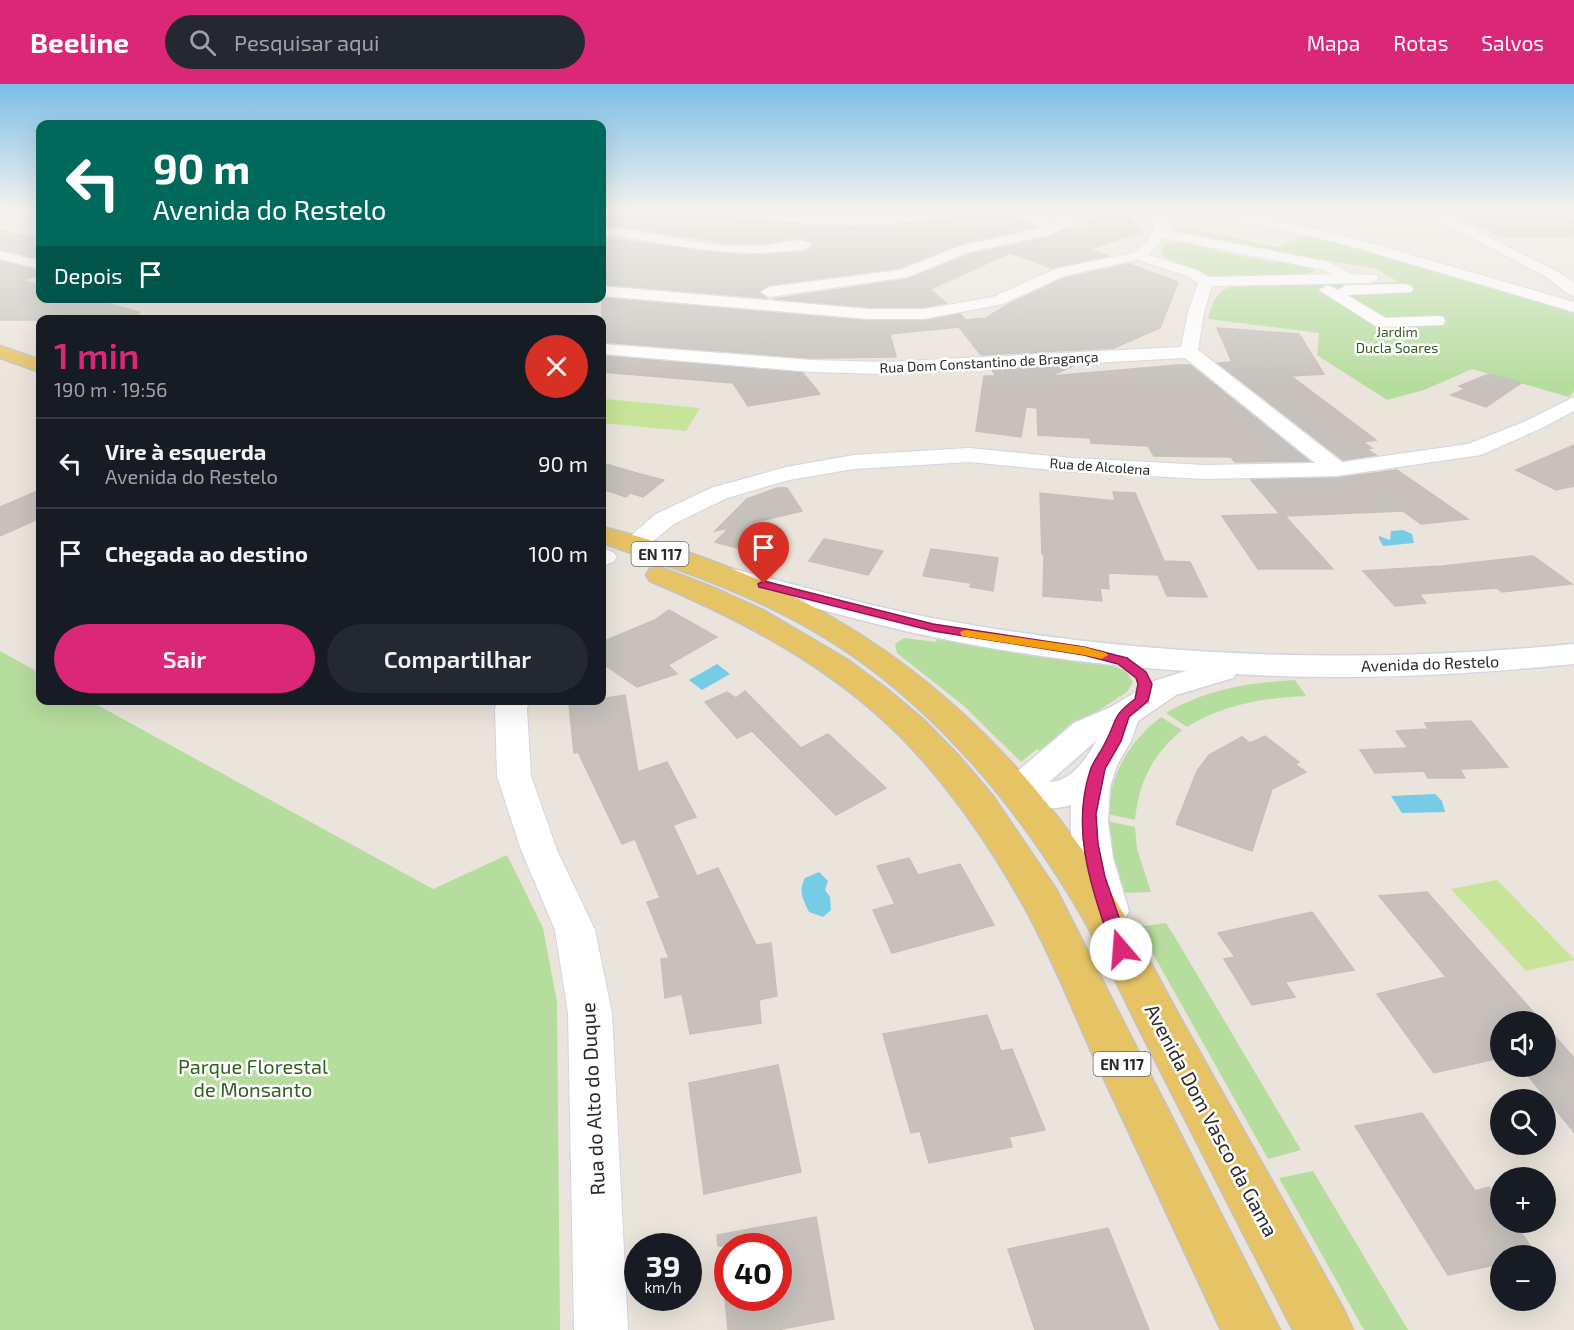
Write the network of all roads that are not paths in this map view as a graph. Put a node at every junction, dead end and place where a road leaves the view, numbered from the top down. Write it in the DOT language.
graph roads {
  1 [pos="915,269"];
  2 [pos="1074,269"];
  3 [pos="1180,269"];
  4 [pos="1334,269"];
  5 [pos="1445,269"];
  6 [pos="1542,269"];
  7 [pos="1347,278"];
  8 [pos="1371,278"];
  9 [pos="1206,282"];
  10 [pos="606,291"];
  11 [pos="781,291"];
  12 [pos="1574,291"];
  13 [pos="699,300"];
  14 [pos="1412,300"];
  15 [pos="786,307"];
  16 [pos="1574,307"];
  17 [pos="0,337"];
  18 [pos="36,349"];
  19 [pos="606,349"];
  20 [pos="0,352"];
  21 [pos="1189,352"];
  22 [pos="36,365"];
  23 [pos="1574,403"];
  24 [pos="1337,469"];
  25 [pos="633,545"];
  26 [pos="606,550"];
  27 [pos="606,553"];
  28 [pos="718,573"];
  29 [pos="1084,651"];
  30 [pos="1574,654"];
  31 [pos="1286,665"];
  32 [pos="512,705"];
  33 [pos="1132,708"];
  34 [pos="1098,769"];
  35 [pos="999,798"];
  36 [pos="1121,949"];
  37 [pos="601,1330"];
  38 [pos="1251,1330"];
  39 [pos="1324,1330"];
  1 -- 11 [label="street"];
  2 -- 15 [label="street"];
  3 -- 9 [label="street"];
  4 -- 7 [label="street"];
  5 -- 16 [label="street"];
  6 -- 12 [label="street"];
  7 -- 8 [label="street"];
  7 -- 9 [label="street"];
  9 -- 21 [label="street"];
  10 -- 13 [label="street"];
  11 -- 13 [label="street"];
  11 -- 15 [label="street"];
  13 -- 15 [label="street"];
  14 -- 14 [label="street"];
  17 -- 18 [label="main road"];
  19 -- 21 [label="street, Rua Dom Constantino de Bragança"];
  20 -- 22 [label="main road"];
  21 -- 24 [label="street"];
  23 -- 24 [label="street, Rua de Alcolena"];
  24 -- 25 [label="street, Rua de Alcolena"];
  25 -- 26 [label="main road, EN 117"];
  25 -- 28 [label="main road, EN 117"];
  27 -- 35 [label="main road"];
  28 -- 29 [label="street, Avenida do Restelo"];
  28 -- 35 [label="main road, EN 117"];
  29 -- 31 [label="street, Avenida do Restelo"];
  29 -- 33 [label="street, Avenida do Restelo"];
  30 -- 31 [label="street, Avenida do Restelo"];
  31 -- 33 [label="street, Avenida do Restelo"];
  32 -- 37 [label="street, Rua do Alto do Duque"];
  33 -- 34 [label="street, Avenida do Restelo"];
  33 -- 35 [label="street, Avenida do Restelo"];
  34 -- 35 [label="street, Avenida do Restelo"];
  34 -- 36 [label="street, Avenida do Restelo"];
  35 -- 36 [label="main road, Avenida Dom Vasco da Gama / EN 117"];
  35 -- 38 [label="main road, EN 117"];
  36 -- 39 [label="main road, Avenida Dom Vasco da Gama / EN 117"];
}
